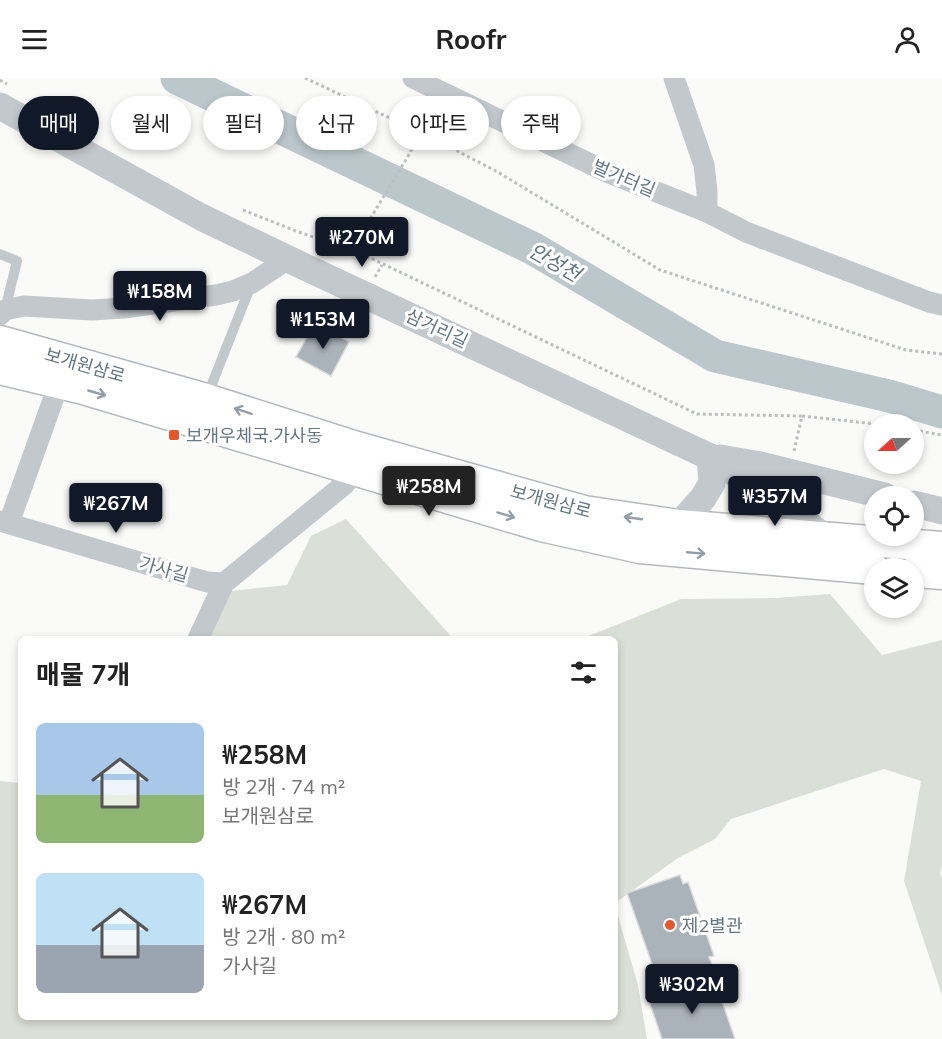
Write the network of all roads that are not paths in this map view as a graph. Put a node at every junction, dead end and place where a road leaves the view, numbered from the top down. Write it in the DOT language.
graph roads {
  1 [pos="413,78"];
  2 [pos="674,78"];
  3 [pos="3,102"];
  4 [pos="707,212"];
  5 [pos="0,254"];
  6 [pos="288,260"];
  7 [pos="252,283"];
  8 [pos="942,306"];
  9 [pos="3,313"];
  10 [pos="0,341"];
  11 [pos="0,369"];
  12 [pos="59,383"];
  13 [pos="206,399"];
  14 [pos="710,457"];
  15 [pos="354,458"];
  16 [pos="864,490"];
  17 [pos="924,506"];
  18 [pos="942,511"];
  19 [pos="4,522"];
  20 [pos="679,525"];
  21 [pos="821,536"];
  22 [pos="942,547"];
  23 [pos="864,566"];
  24 [pos="864,569"];
  25 [pos="924,573"];
  26 [pos="942,574"];
  27 [pos="224,583"];
  28 [pos="199,636"];
  1 -- 4 [label="street, 벌가터길"];
  2 -- 4 [label="street"];
  3 -- 6 [label="street, 삼거리길"];
  4 -- 8 [label="street, 벌가터길"];
  5 -- 9 [label="lane"];
  6 -- 7 [label="street"];
  6 -- 14 [label="street, 삼거리길"];
  7 -- 9 [label="street"];
  7 -- 13 [label="lane"];
  10 -- 13 [label="main road, 보개원삼로"];
  11 -- 12 [label="main road, 보개원삼로"];
  12 -- 15 [label="main road, 보개원삼로, one-way"];
  12 -- 19 [label="street"];
  15 -- 13 [label="main road, 보개원삼로, one-way"];
  14 -- 16 [label="street"];
  14 -- 20 [label="street"];
  14 -- 21 [label="street, 삼거리길"];
  20 -- 15 [label="main road, 보개원삼로, one-way"];
  15 -- 24 [label="main road, 보개원삼로, one-way"];
  15 -- 27 [label="street"];
  17 -- 18 [label="street"];
  19 -- 27 [label="street, 가사길"];
  20 -- 21 [label="main road, 보개원삼로"];
  21 -- 22 [label="main road, 보개원삼로"];
  21 -- 23 [label="street, 삼거리길"];
  25 -- 26 [label="main road"];
  27 -- 28 [label="street"];
}
